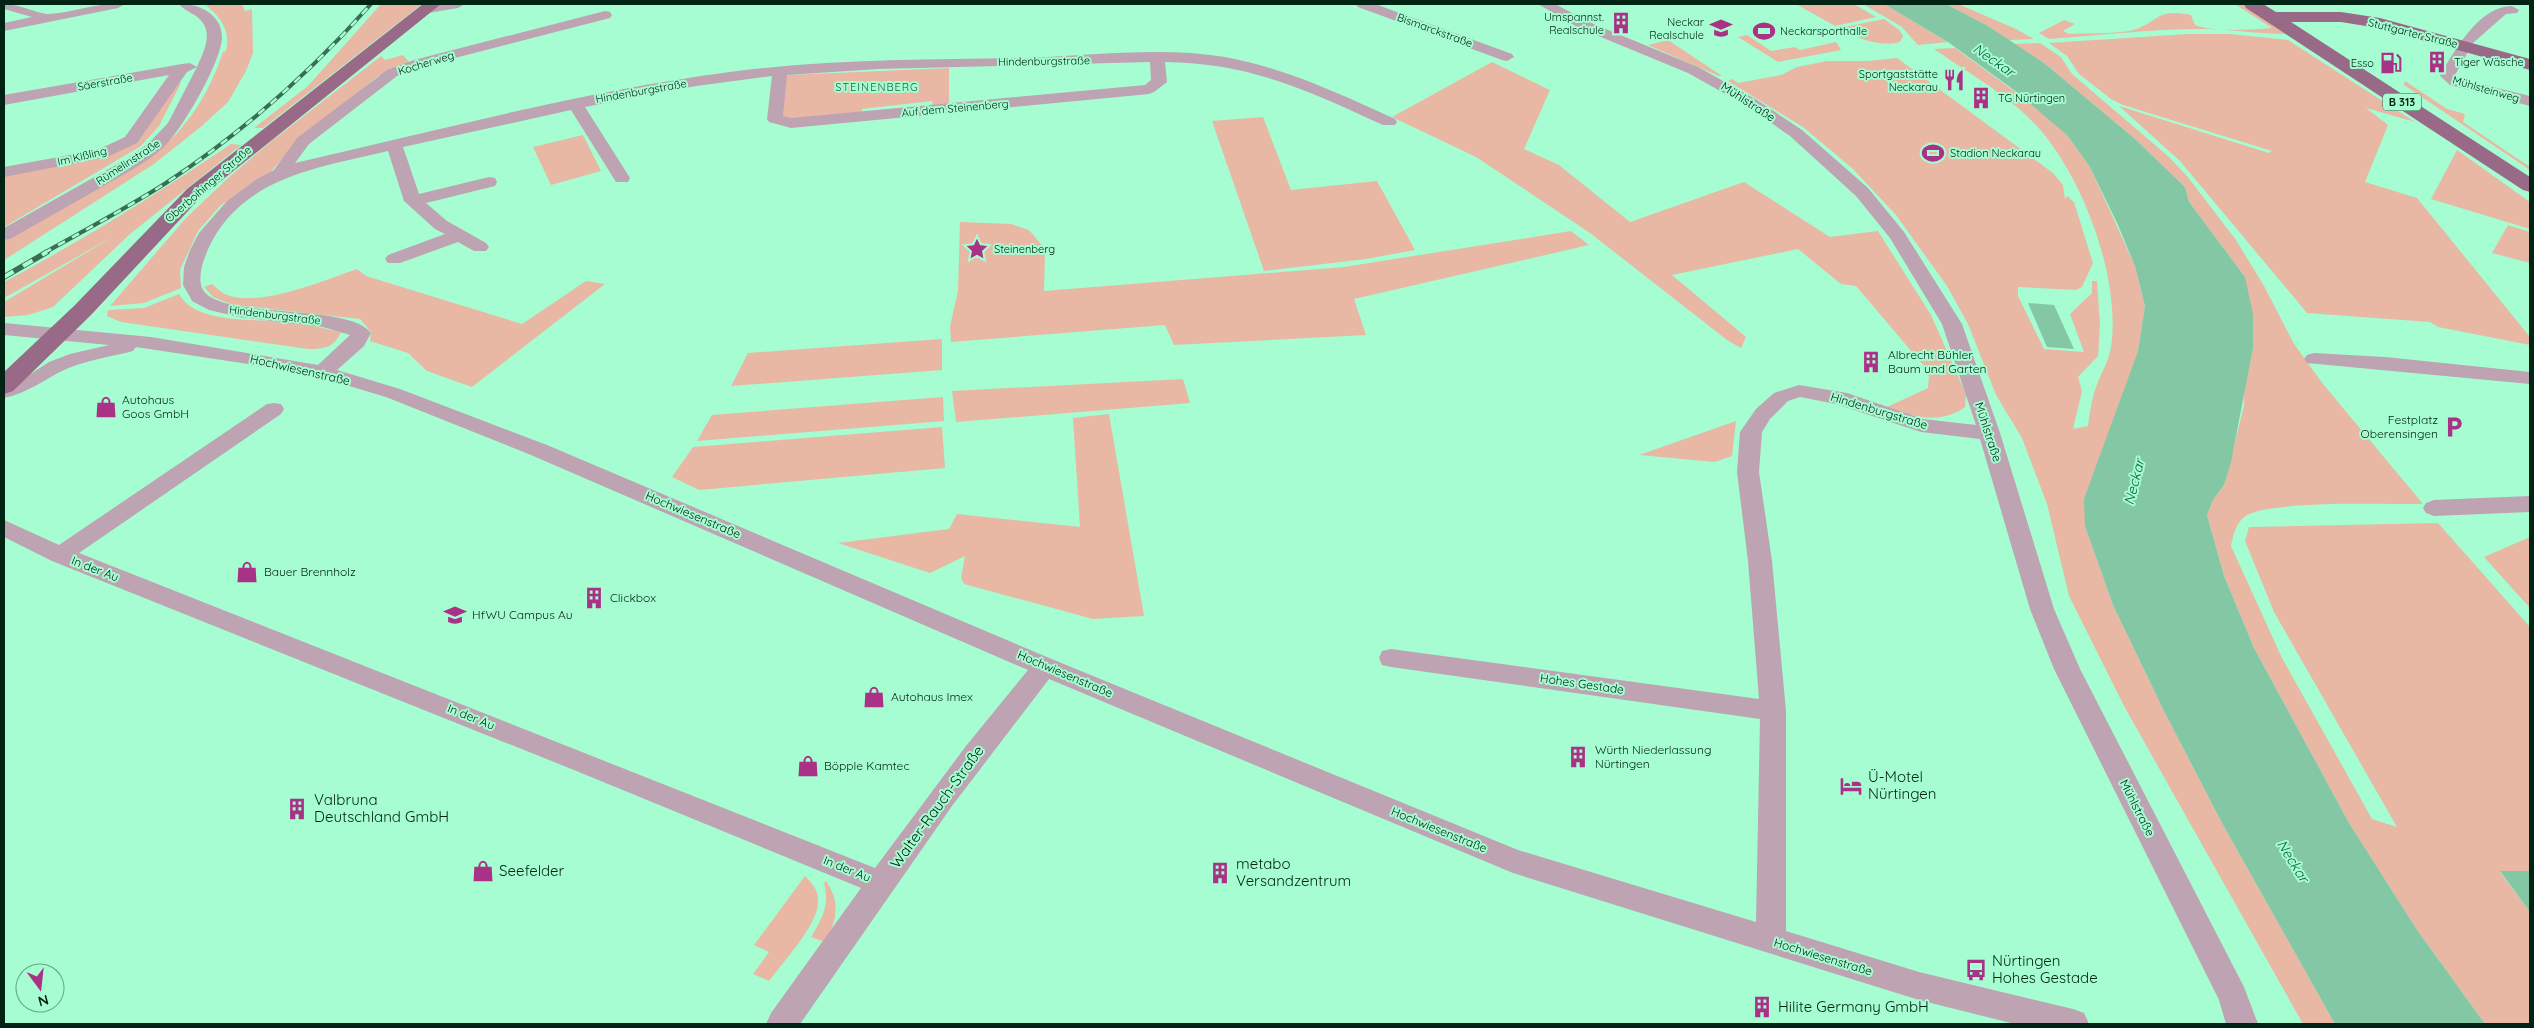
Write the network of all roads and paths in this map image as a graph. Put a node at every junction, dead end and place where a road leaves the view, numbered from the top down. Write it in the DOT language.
graph roads {
  1 [pos="118,4"];
  2 [pos="186,4"];
  3 [pos="458,4"];
  4 [pos="1363,4"];
  5 [pos="1545,4"];
  6 [pos="2252,4"];
  7 [pos="4,5"];
  8 [pos="430,6"];
  9 [pos="2513,9"];
  10 [pos="2280,13"];
  11 [pos="605,15"];
  12 [pos="40,20"];
  13 [pos="4,27"];
  14 [pos="2464,46"];
  15 [pos="1507,57"];
  16 [pos="1157,59"];
  17 [pos="206,64"];
  18 [pos="2530,66"];
  19 [pos="182,68"];
  20 [pos="780,71"];
  21 [pos="4,100"];
  22 [pos="2530,101"];
  23 [pos="575,104"];
  24 [pos="1390,122"];
  25 [pos="394,144"];
  26 [pos="4,172"];
  27 [pos="280,173"];
  28 [pos="2530,174"];
  29 [pos="622,178"];
  30 [pos="489,182"];
  31 [pos="2530,186"];
  32 [pos="413,201"];
  33 [pos="4,235"];
  34 [pos="459,235"];
  35 [pos="480,246"];
  36 [pos="394,259"];
  37 [pos="4,328"];
  38 [pos="59,332"];
  39 [pos="151,343"];
  40 [pos="2314,359"];
  41 [pos="322,372"];
  42 [pos="2530,378"];
  43 [pos="4,386"];
  44 [pos="4,392"];
  45 [pos="274,409"];
  46 [pos="1989,434"];
  47 [pos="2530,504"];
  48 [pos="2434,508"];
  49 [pos="4,528"];
  50 [pos="60,555"];
  51 [pos="1391,658"];
  52 [pos="1045,666"];
  53 [pos="1774,710"];
  54 [pos="881,883"];
  55 [pos="1771,942"];
  56 [pos="782,1024"];
  57 [pos="2074,1024"];
  58 [pos="2242,1024"];
  1 -- 12 [label="street"];
  2 -- 17 [label="street, Rümelinstraße"];
  3 -- 8 [label="street"];
  4 -- 15 [label="street, Bismarckstraße"];
  5 -- 46 [label="street, Mühlstraße"];
  6 -- 10 [label="main road, B 313"];
  7 -- 12 [label="street"];
  8 -- 38 [label="main road, Oberboihinger Straße"];
  9 -- 14 [label="street"];
  10 -- 14 [label="main road, Stuttgarter Straße"];
  10 -- 28 [label="main road, B 313"];
  10 -- 31 [label="main road, B 313"];
  11 -- 27 [label="street, Kocherweg"];
  12 -- 13 [label="street"];
  14 -- 18 [label="main road, Stuttgarter Straße"];
  14 -- 22 [label="street, Mühlsteinweg"];
  16 -- 20 [label="street, Hindenburgstraße"];
  16 -- 20 [label="street, Auf dem Steinenberg"];
  16 -- 24 [label="street, Hindenburgstraße"];
  17 -- 19 [label="street, Säerstraße"];
  17 -- 33 [label="street, Rümelinstraße"];
  19 -- 21 [label="street, Säerstraße"];
  19 -- 26 [label="street, Im Kißling"];
  20 -- 23 [label="street, Hindenburgstraße"];
  23 -- 25 [label="street, Hindenburgstraße"];
  23 -- 29 [label="street"];
  25 -- 27 [label="street, Hindenburgstraße"];
  25 -- 32 [label="street"];
  27 -- 41 [label="street, Hindenburgstraße"];
  30 -- 32 [label="street"];
  32 -- 34 [label="street"];
  34 -- 35 [label="street"];
  34 -- 36 [label="street"];
  37 -- 38 [label="street, Hochwiesenstraße"];
  38 -- 39 [label="street, Hochwiesenstraße"];
  38 -- 43 [label="main road, Oberboihinger Straße"];
  39 -- 41 [label="street, Hochwiesenstraße"];
  39 -- 44 [label="street"];
  40 -- 42 [label="street"];
  41 -- 52 [label="street, Hochwiesenstraße"];
  45 -- 50 [label="street, In der Au"];
  46 -- 53 [label="street, Hindenburgstraße"];
  46 -- 58 [label="street, Mühlstraße"];
  47 -- 48 [label="street"];
  49 -- 50 [label="street, In der Au"];
  50 -- 54 [label="street, In der Au"];
  51 -- 53 [label="street, Hohes Gestade"];
  52 -- 54 [label="street, Walter-Rauch-Straße"];
  52 -- 55 [label="street, Hochwiesenstraße"];
  53 -- 55 [label="street"];
  54 -- 56 [label="street, Walter-Rauch-Straße"];
  55 -- 57 [label="street, Hochwiesenstraße"];
}
